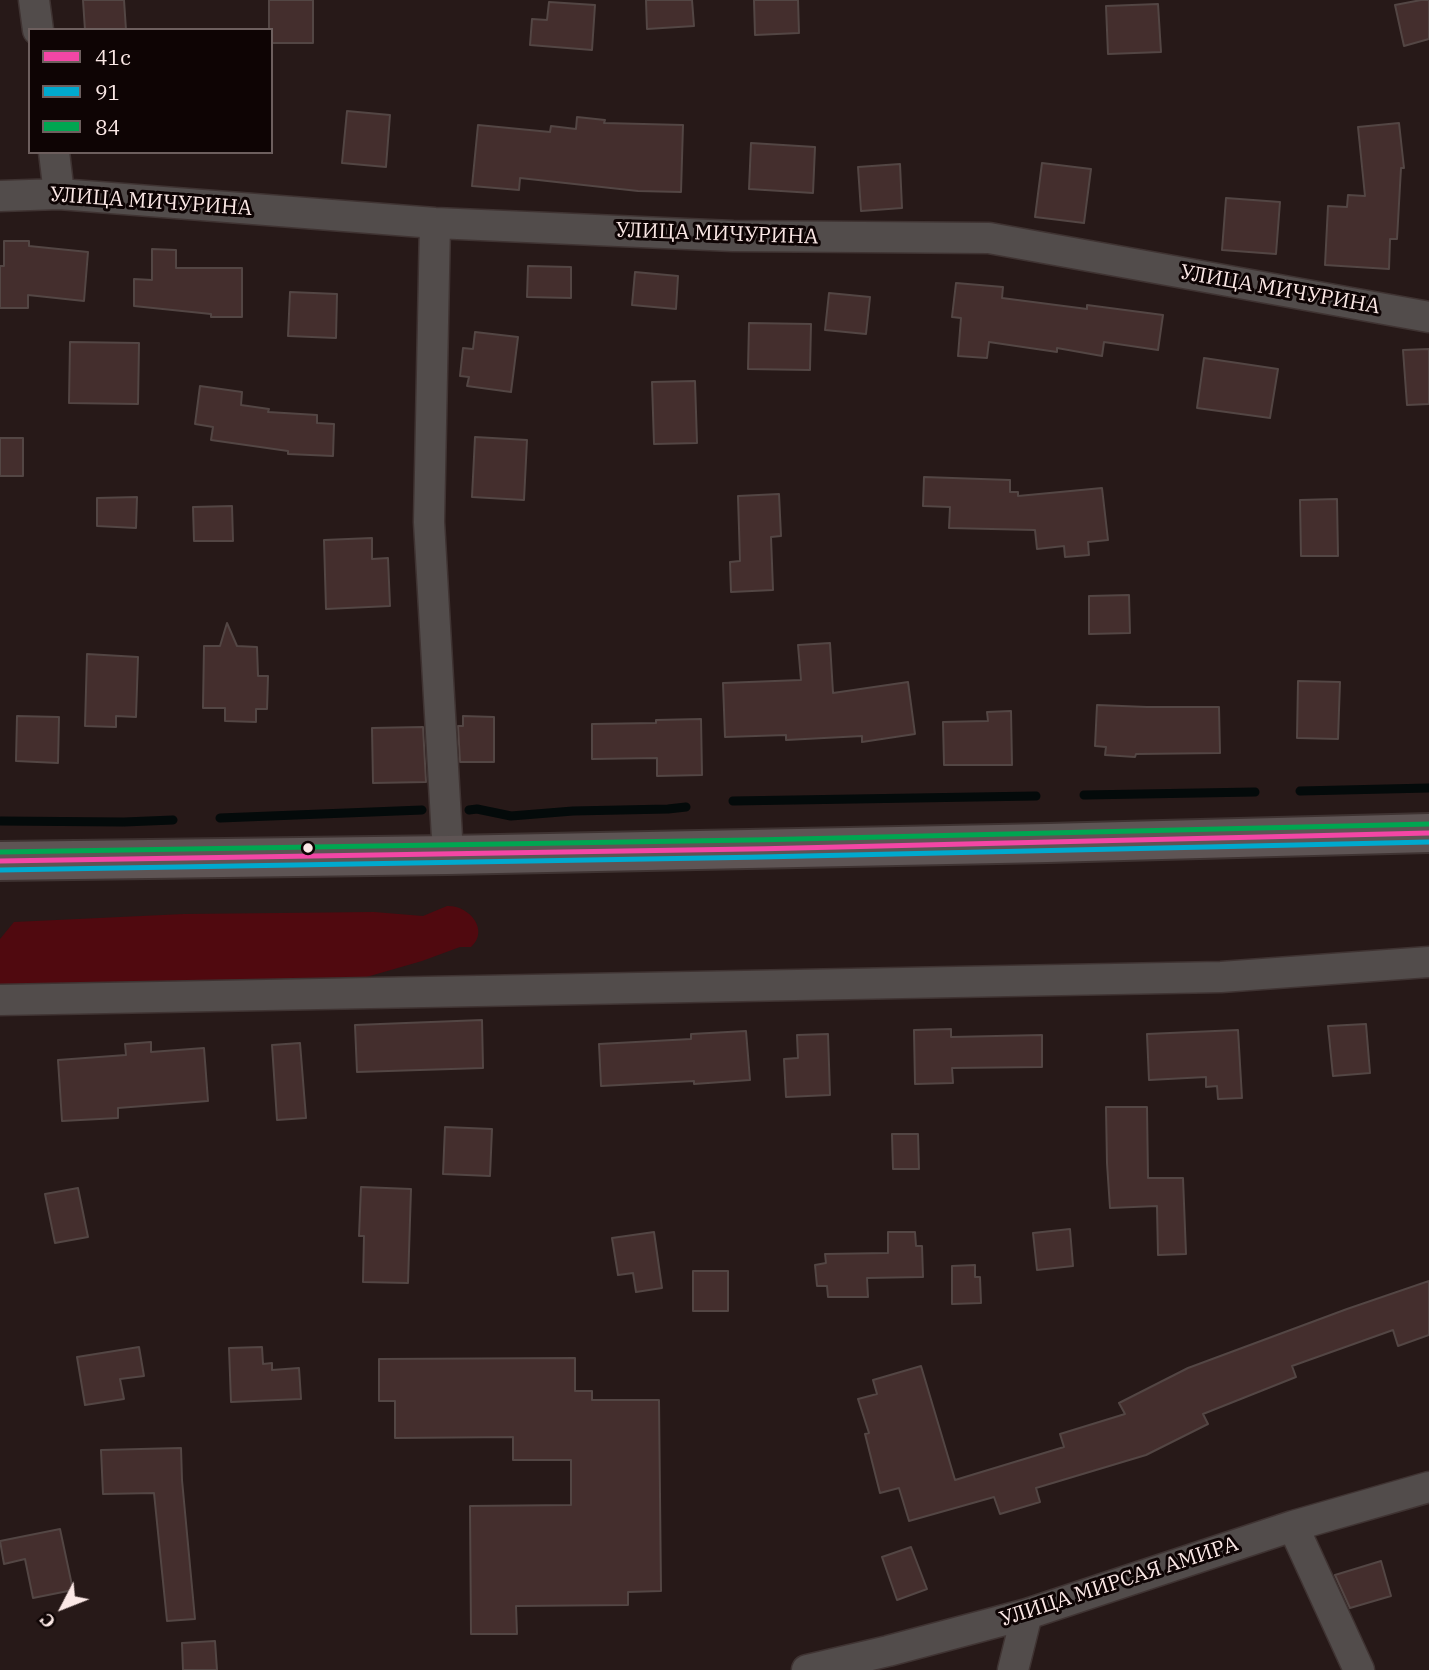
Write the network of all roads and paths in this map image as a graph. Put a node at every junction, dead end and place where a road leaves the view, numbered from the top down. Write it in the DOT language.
graph roads {
  1 [pos="34,0"];
  2 [pos="38,28"];
  3 [pos="54,154"];
  4 [pos="60,194"];
  5 [pos="0,196"];
  6 [pos="435,223"];
  7 [pos="1429,317"];
  8 [pos="1429,833"];
  9 [pos="448,855"];
  10 [pos="0,861"];
  11 [pos="1429,962"];
  12 [pos="0,1000"];
  13 [pos="1429,1488"];
  14 [pos="1293,1526"];
  15 [pos="1027,1614"];
  16 [pos="807,1670"];
  17 [pos="1013,1670"];
  18 [pos="1359,1670"];
  1 -- 2 [label="street"];
  3 -- 4 [label="street"];
  4 -- 5 [label="street, УЛИЦА МИЧУРИНА"];
  4 -- 6 [label="street, УЛИЦА МИЧУРИНА"];
  6 -- 7 [label="street, УЛИЦА МИЧУРИНА"];
  6 -- 9 [label="street"];
  8 -- 9 [label="main road"];
  9 -- 10 [label="main road"];
  11 -- 12 [label="street"];
  13 -- 14 [label="street, УЛИЦА МИРСАЯ АМИРА"];
  14 -- 15 [label="street, УЛИЦА МИРСАЯ АМИРА"];
  14 -- 18 [label="street"];
  15 -- 16 [label="street, УЛИЦА МИРСАЯ АМИРА"];
  15 -- 17 [label="street"];
}
